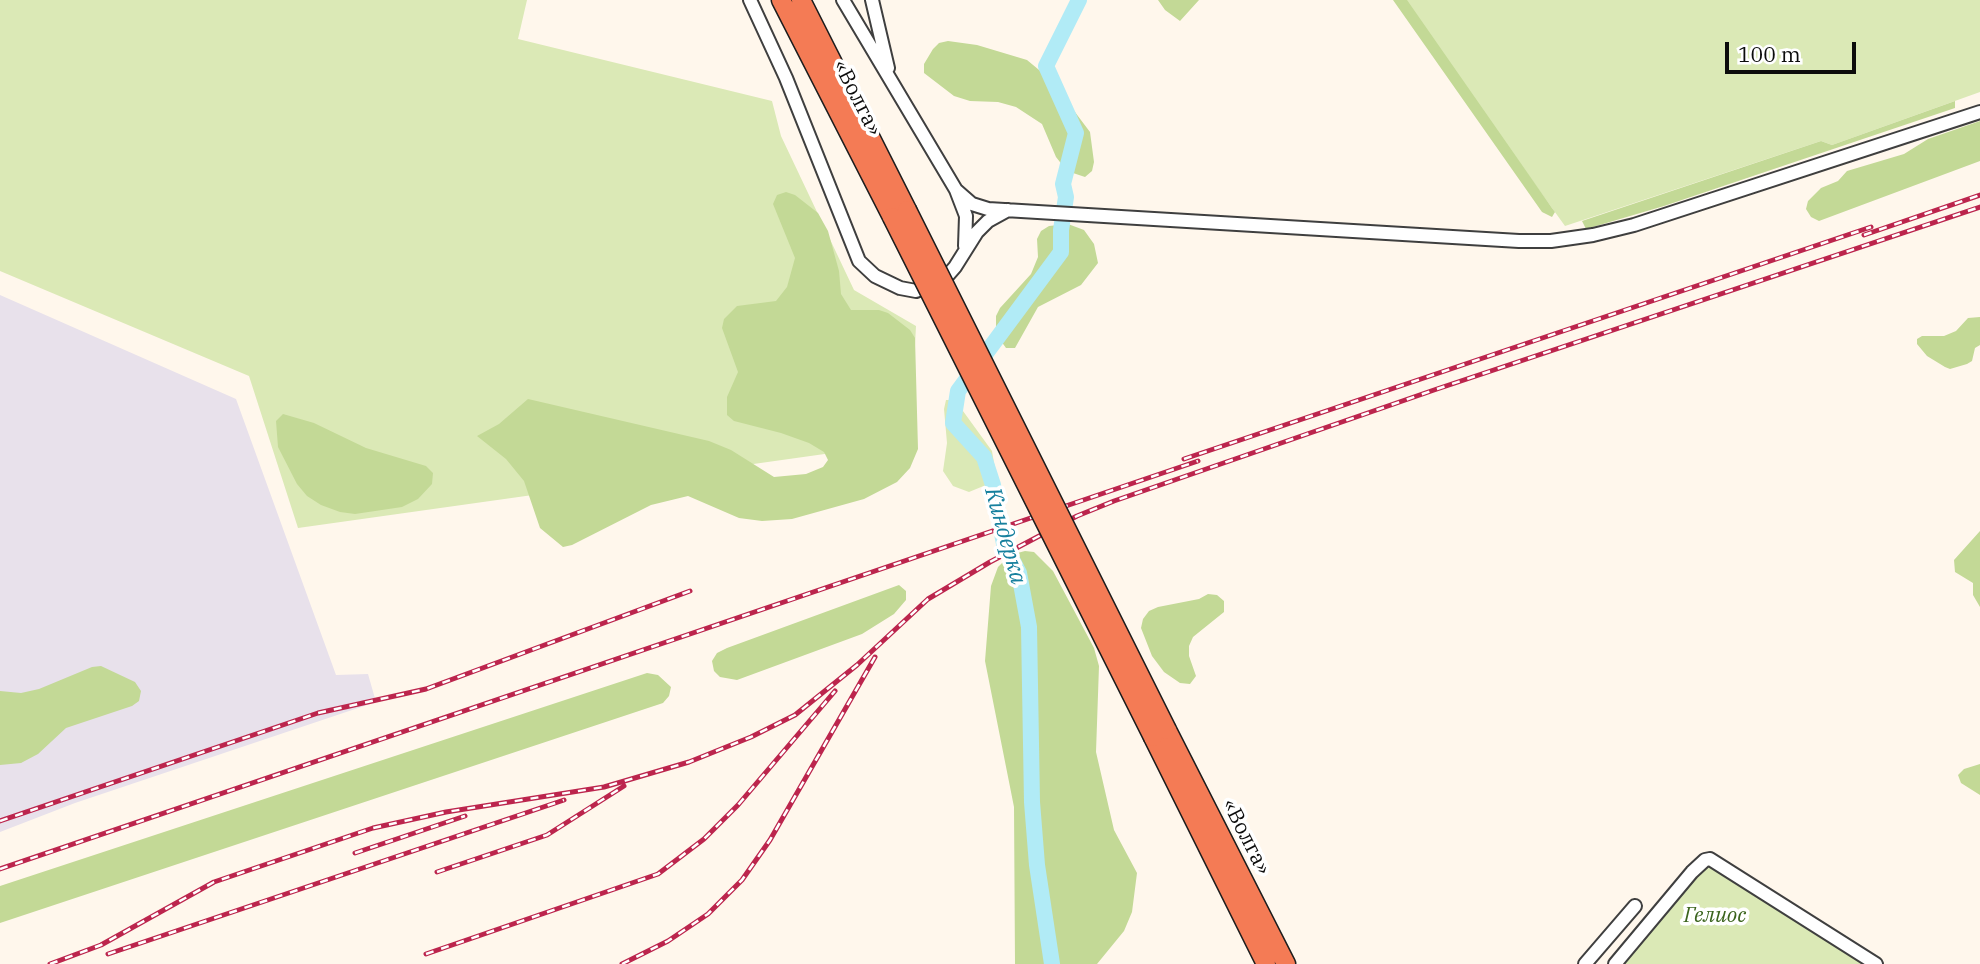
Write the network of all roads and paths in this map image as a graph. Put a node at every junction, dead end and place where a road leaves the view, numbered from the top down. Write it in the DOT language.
graph roads {
  1 [pos="750,0"];
  2 [pos="781,0"];
  3 [pos="801,0"];
  4 [pos="843,0"];
  5 [pos="872,0"];
  6 [pos="891,78"];
  7 [pos="1980,112"];
  8 [pos="956,190"];
  9 [pos="1008,210"];
  10 [pos="900,213"];
  11 [pos="964,253"];
  12 [pos="1160,733"];
  13 [pos="1635,906"];
  14 [pos="1598,949"];
  15 [pos="1617,963"];
  16 [pos="1266,964"];
  17 [pos="1286,964"];
  18 [pos="1585,964"];
  19 [pos="1876,964"];
  1 -- 11 [label="street"];
  2 -- 10 [label="highway, «Волга»"];
  3 -- 10 [label="highway, «Волга»"];
  4 -- 6 [label="street"];
  5 -- 6 [label="street"];
  6 -- 8 [label="street"];
  7 -- 9 [label="street"];
  8 -- 9 [label="street"];
  8 -- 11 [label="street"];
  9 -- 11 [label="street"];
  10 -- 12 [label="highway, bridge"];
  12 -- 16 [label="highway, «Волга»"];
  12 -- 17 [label="highway, «Волга»"];
  13 -- 14 [label="street"];
  14 -- 15 [label="street"];
  14 -- 18 [label="street"];
  15 -- 19 [label="street"];
}
